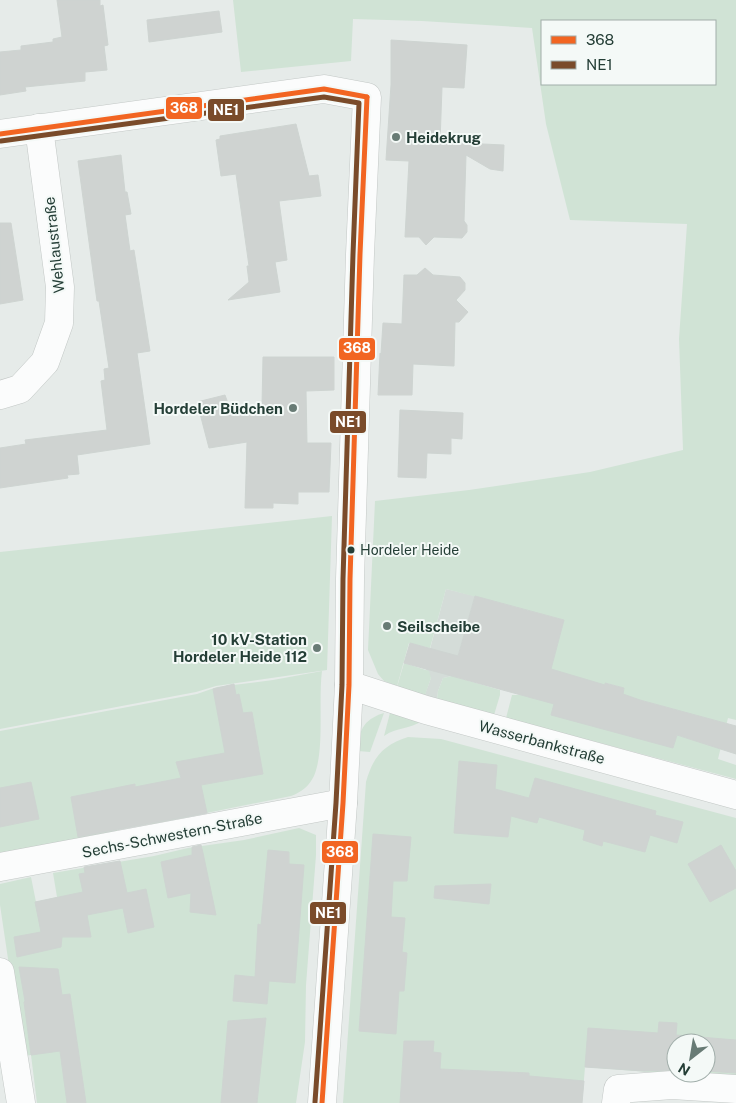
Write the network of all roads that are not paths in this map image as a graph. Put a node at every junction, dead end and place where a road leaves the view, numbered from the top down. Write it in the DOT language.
graph roads {
  1 [pos="39,128"];
  2 [pos="0,134"];
  3 [pos="0,395"];
  4 [pos="349,685"];
  5 [pos="736,795"];
  6 [pos="343,803"];
  7 [pos="0,867"];
  8 [pos="0,972"];
  9 [pos="736,1089"];
  10 [pos="21,1103"];
  11 [pos="322,1103"];
  12 [pos="616,1103"];
  1 -- 2 [label="street"];
  1 -- 3 [label="street, Wehlaustraße"];
  1 -- 4 [label="street"];
  4 -- 5 [label="street, Wasserbankstraße"];
  4 -- 6 [label="street"];
  6 -- 7 [label="street, Sechs-Schwestern-Straße"];
  6 -- 11 [label="street"];
  8 -- 10 [label="street"];
  9 -- 12 [label="street"];
}
